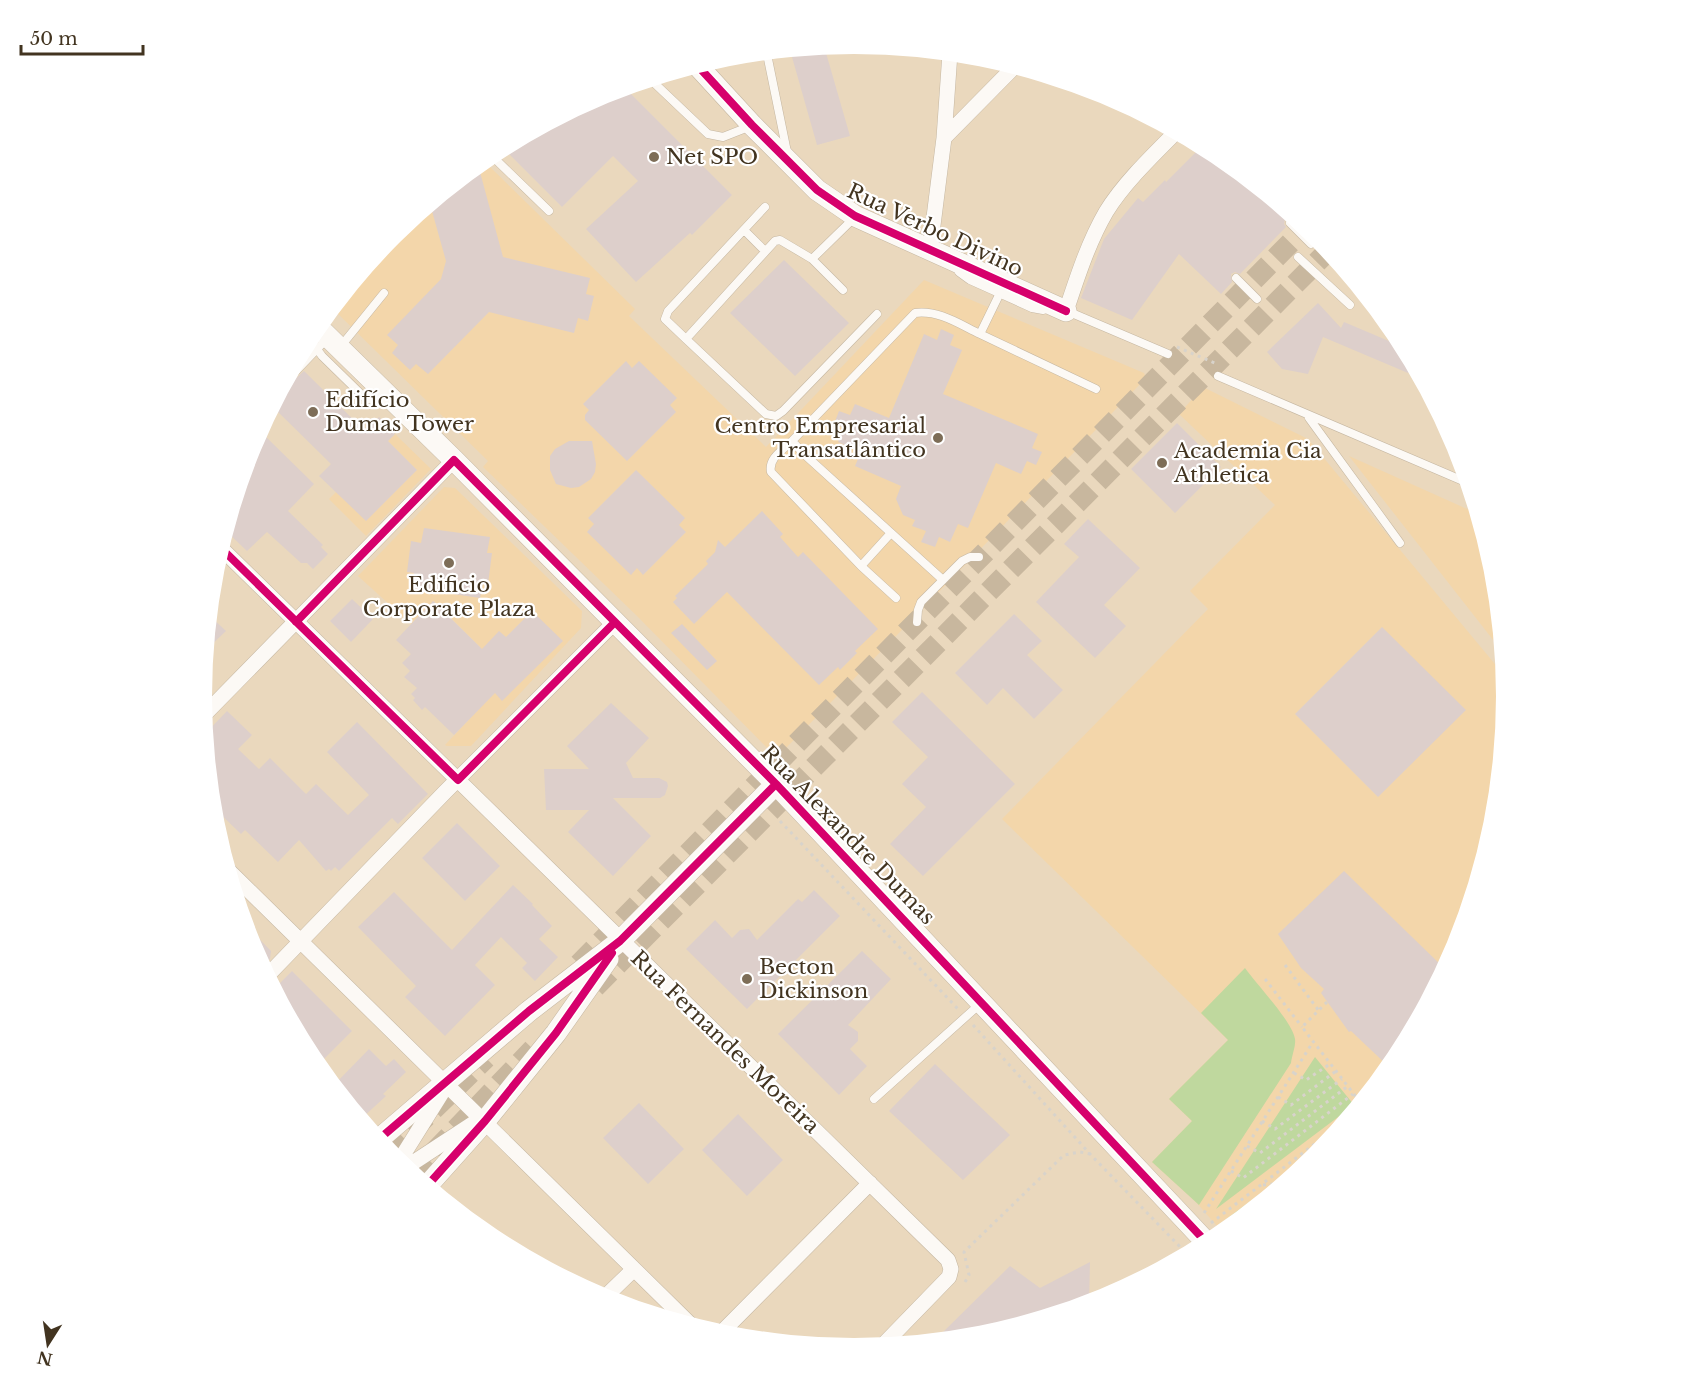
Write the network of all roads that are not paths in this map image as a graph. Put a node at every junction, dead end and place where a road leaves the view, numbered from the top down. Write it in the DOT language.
graph roads {
  1 [pos="769,59"];
  2 [pos="949,61"];
  3 [pos="703,72"];
  4 [pos="1008,73"];
  5 [pos="656,85"];
  6 [pos="752,125"];
  7 [pos="944,138"];
  8 [pos="1170,138"];
  9 [pos="498,162"];
  10 [pos="789,162"];
  11 [pos="765,207"];
  12 [pos="549,211"];
  13 [pos="855,216"];
  14 [pos="744,230"];
  15 [pos="765,251"];
  16 [pos="937,252"];
  17 [pos="1298,257"];
  18 [pos="812,259"];
  19 [pos="1236,278"];
  20 [pos="843,290"];
  21 [pos="1000,293"];
  22 [pos="384,294"];
  23 [pos="1257,298"];
  24 [pos="1350,304"];
  25 [pos="1066,311"];
  26 [pos="877,314"];
  27 [pos="980,334"];
  28 [pos="325,338"];
  29 [pos="686,339"];
  30 [pos="1165,353"];
  31 [pos="311,354"];
  32 [pos="1218,376"];
  33 [pos="1096,389"];
  34 [pos="1308,416"];
  35 [pos="792,441"];
  36 [pos="454,460"];
  37 [pos="1457,478"];
  38 [pos="891,533"];
  39 [pos="1400,543"];
  40 [pos="228,555"];
  41 [pos="979,557"];
  42 [pos="861,566"];
  43 [pos="943,580"];
  44 [pos="896,598"];
  45 [pos="917,621"];
  46 [pos="296,622"];
  47 [pos="615,622"];
  48 [pos="212,707"];
  49 [pos="458,780"];
  50 [pos="776,784"];
  51 [pos="239,881"];
  52 [pos="620,941"];
  53 [pos="300,942"];
  54 [pos="273,970"];
  55 [pos="981,1003"];
  56 [pos="448,1080"];
  57 [pos="874,1099"];
  58 [pos="487,1116"];
  59 [pos="385,1134"];
  60 [pos="403,1153"];
  61 [pos="413,1163"];
  62 [pos="432,1181"];
  63 [pos="870,1183"];
  64 [pos="1201,1236"];
  65 [pos="634,1269"];
  66 [pos="612,1290"];
  67 [pos="680,1314"];
  68 [pos="728,1326"];
  69 [pos="891,1337"];
  1 -- 10 [label="lane"];
  2 -- 7 [label="street"];
  3 -- 6 [label="street, Rua Verbo Divino"];
  4 -- 7 [label="street"];
  5 -- 6 [label="lane"];
  6 -- 10 [label="street, Rua Verbo Divino"];
  7 -- 16 [label="street"];
  8 -- 25 [label="street"];
  9 -- 12 [label="lane"];
  10 -- 13 [label="street, Rua Verbo Divino"];
  11 -- 14 [label="lane"];
  13 -- 16 [label="street, Rua Verbo Divino"];
  13 -- 18 [label="lane"];
  14 -- 15 [label="lane"];
  14 -- 29 [label="lane"];
  15 -- 18 [label="lane"];
  15 -- 29 [label="lane"];
  16 -- 21 [label="lane"];
  16 -- 25 [label="street, Rua Verbo Divino"];
  17 -- 24 [label="lane"];
  18 -- 20 [label="lane"];
  19 -- 23 [label="lane"];
  21 -- 25 [label="lane"];
  21 -- 27 [label="lane"];
  22 -- 28 [label="lane"];
  25 -- 30 [label="lane, Rua Verbo Divino"];
  26 -- 29 [label="lane"];
  27 -- 33 [label="lane"];
  27 -- 35 [label="lane"];
  28 -- 31 [label="lane"];
  28 -- 36 [label="street, Rua Alexandre Dumas"];
  32 -- 34 [label="lane"];
  34 -- 37 [label="lane"];
  34 -- 39 [label="lane"];
  35 -- 38 [label="lane"];
  35 -- 42 [label="lane"];
  36 -- 46 [label="street"];
  36 -- 47 [label="street, Rua Alexandre Dumas"];
  38 -- 42 [label="lane"];
  38 -- 43 [label="lane"];
  40 -- 46 [label="street, Rua Fernandes Moreira"];
  41 -- 43 [label="lane"];
  42 -- 44 [label="lane"];
  43 -- 45 [label="lane"];
  46 -- 48 [label="street"];
  46 -- 49 [label="street, Rua Fernandes Moreira"];
  47 -- 49 [label="street"];
  47 -- 50 [label="street, Rua Alexandre Dumas"];
  49 -- 52 [label="street, Rua Fernandes Moreira"];
  49 -- 53 [label="street"];
  50 -- 52 [label="street"];
  50 -- 55 [label="street, Rua Alexandre Dumas"];
  51 -- 53 [label="street"];
  52 -- 56 [label="street"];
  52 -- 58 [label="street"];
  52 -- 63 [label="street, Rua Fernandes Moreira"];
  53 -- 54 [label="street"];
  53 -- 56 [label="street"];
  55 -- 57 [label="lane"];
  55 -- 64 [label="street, Rua Alexandre Dumas"];
  56 -- 58 [label="street"];
  56 -- 59 [label="street"];
  56 -- 60 [label="street"];
  58 -- 61 [label="street"];
  58 -- 62 [label="street"];
  58 -- 65 [label="street"];
  63 -- 68 [label="street"];
  63 -- 69 [label="street, Rua Fernandes Moreira"];
  65 -- 66 [label="street"];
  65 -- 67 [label="street"];
}
